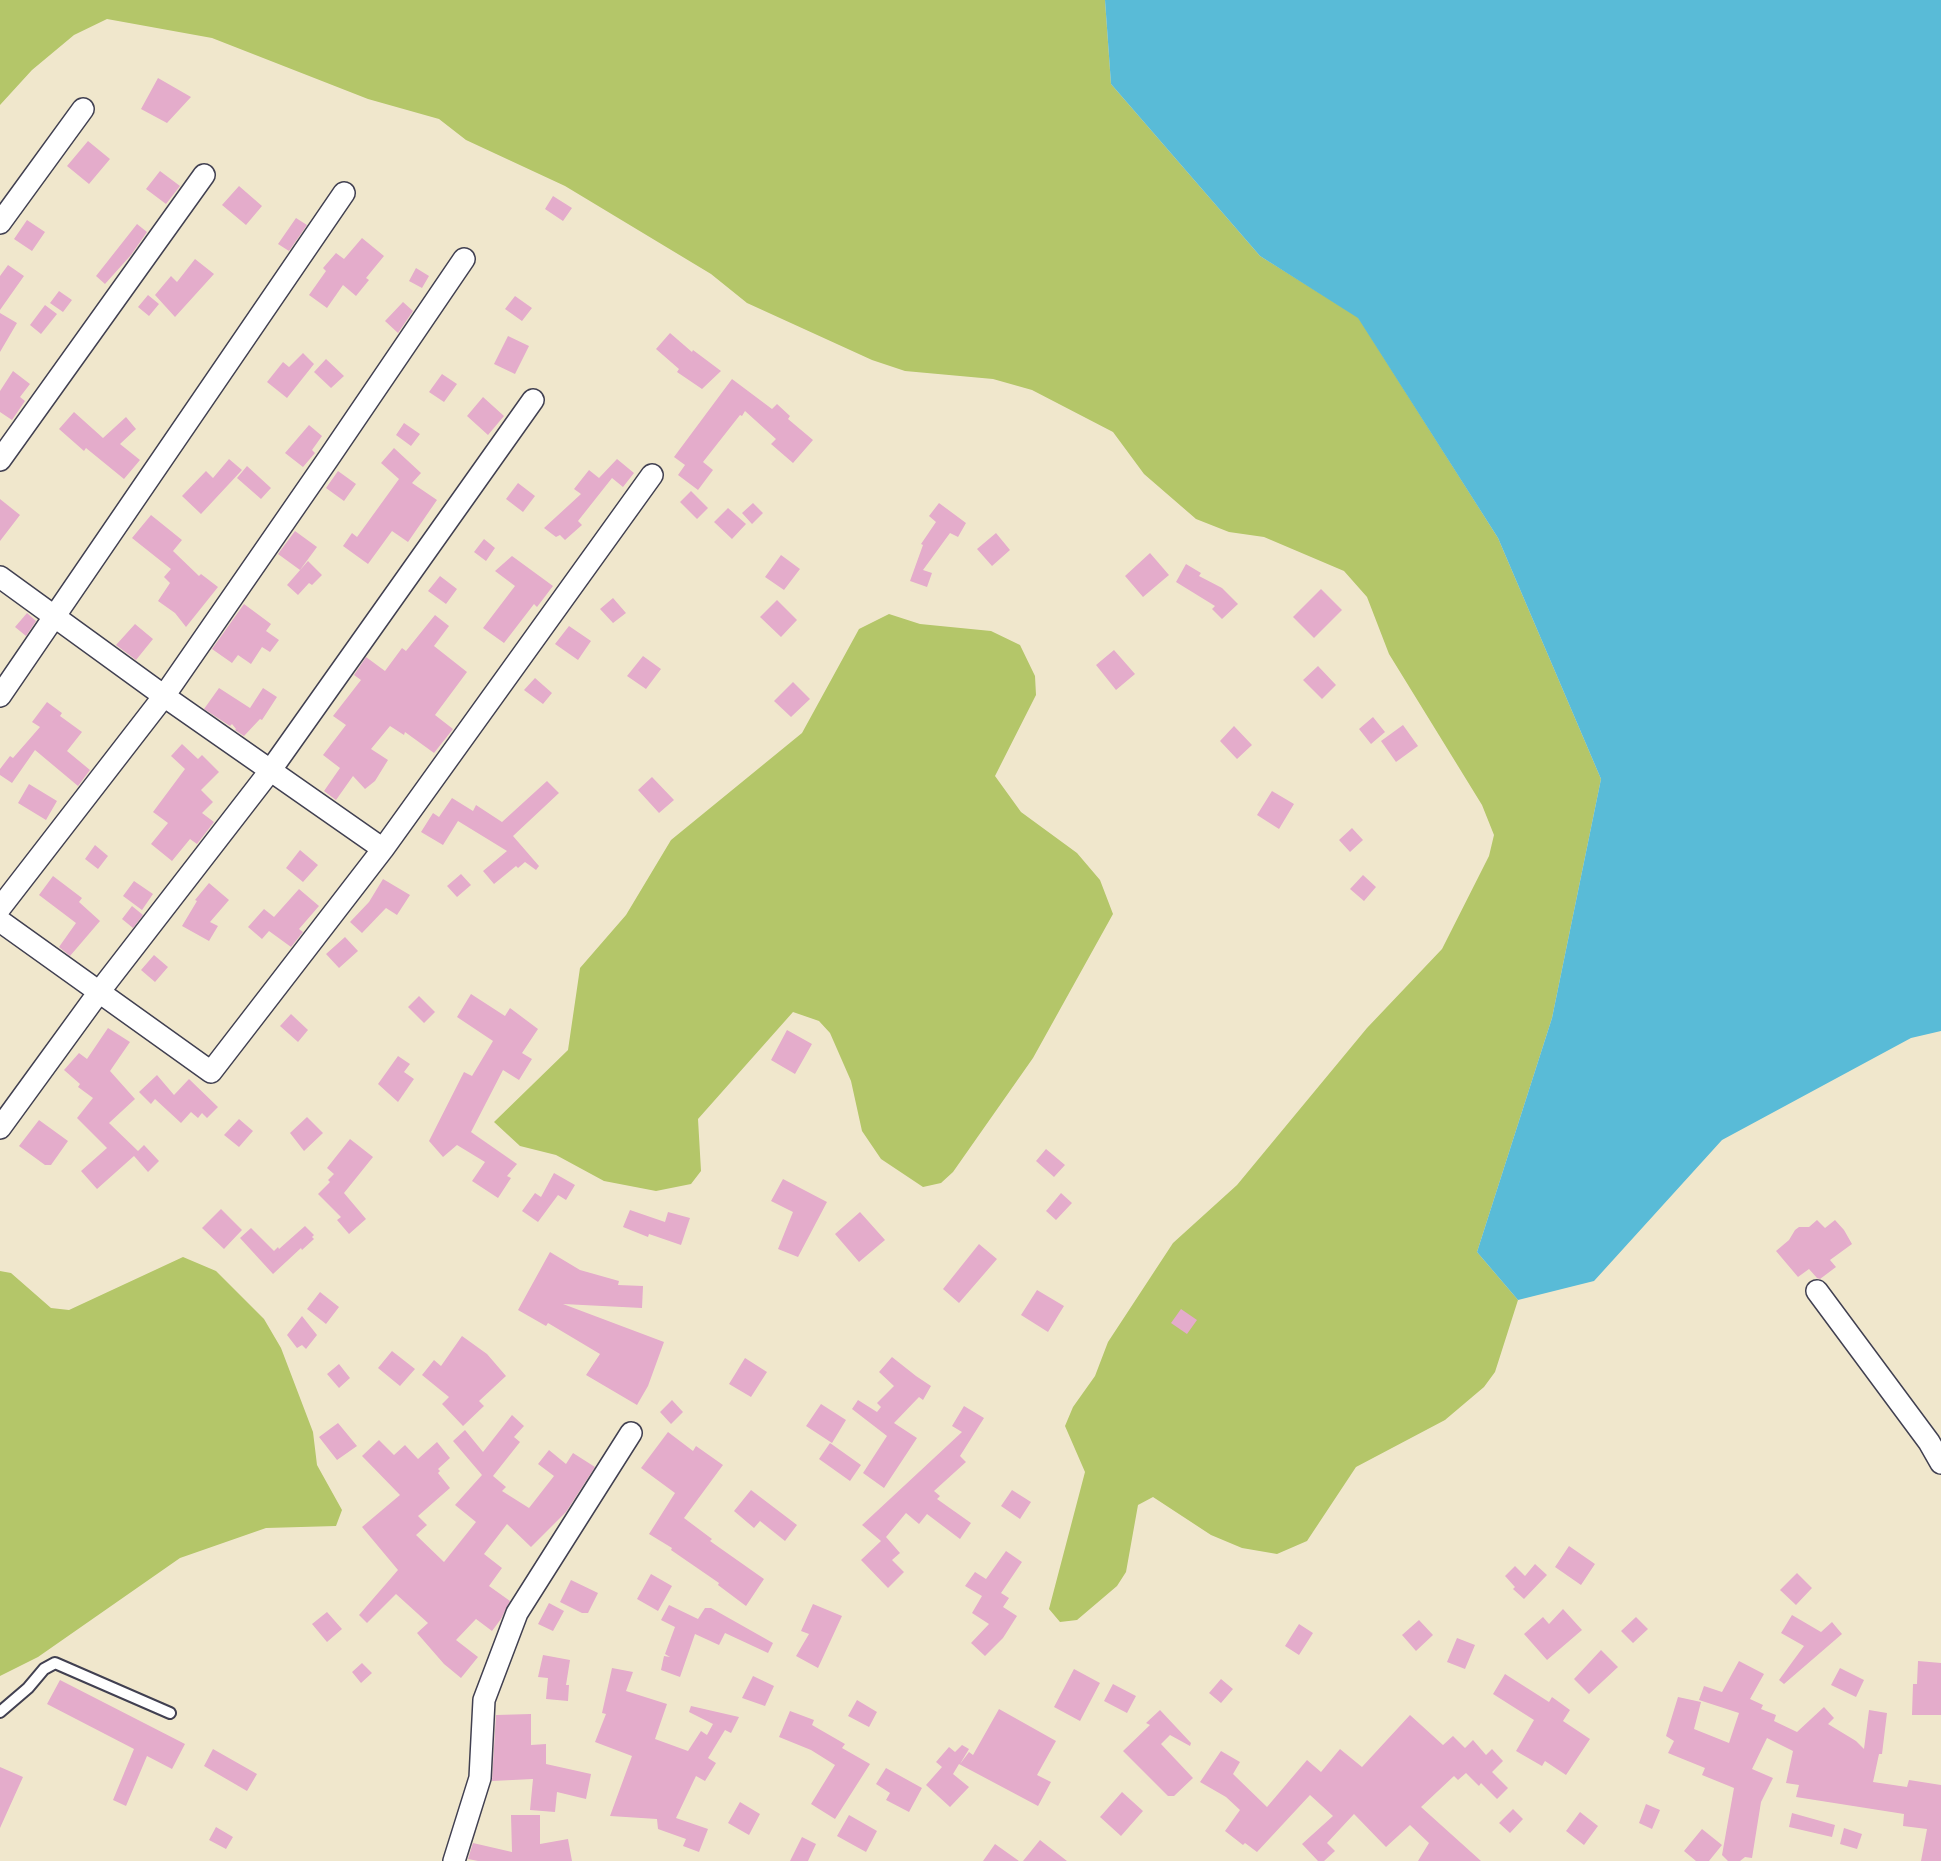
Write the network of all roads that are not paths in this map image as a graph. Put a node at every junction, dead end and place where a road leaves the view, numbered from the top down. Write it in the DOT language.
graph roads {
  1 [pos="83,109"];
  2 [pos="204,175"];
  3 [pos="344,193"];
  4 [pos="0,223"];
  5 [pos="464,259"];
  6 [pos="533,400"];
  7 [pos="0,460"];
  8 [pos="652,475"];
  9 [pos="0,577"];
  10 [pos="55,616"];
  11 [pos="0,696"];
  12 [pos="164,696"];
  13 [pos="270,771"];
  14 [pos="383,849"];
  15 [pos="0,908"];
  16 [pos="0,921"];
  17 [pos="99,992"];
  18 [pos="0,1128"];
  19 [pos="1817,1291"];
  20 [pos="631,1433"];
  21 [pos="1941,1463"];
  22 [pos="0,1712"];
  23 [pos="170,1713"];
  24 [pos="454,1861"];
  1 -- 4 [label="street"];
  2 -- 7 [label="street"];
  3 -- 10 [label="street"];
  5 -- 12 [label="street"];
  6 -- 13 [label="street"];
  8 -- 14 [label="street"];
  9 -- 10 [label="street"];
  10 -- 11 [label="street"];
  10 -- 12 [label="street"];
  12 -- 13 [label="street"];
  12 -- 15 [label="street"];
  13 -- 14 [label="street"];
  13 -- 17 [label="street"];
  14 -- 17 [label="street"];
  16 -- 17 [label="street"];
  17 -- 18 [label="street"];
  19 -- 21 [label="street"];
  20 -- 24 [label="street"];
  22 -- 23 [label="lane"];
}
